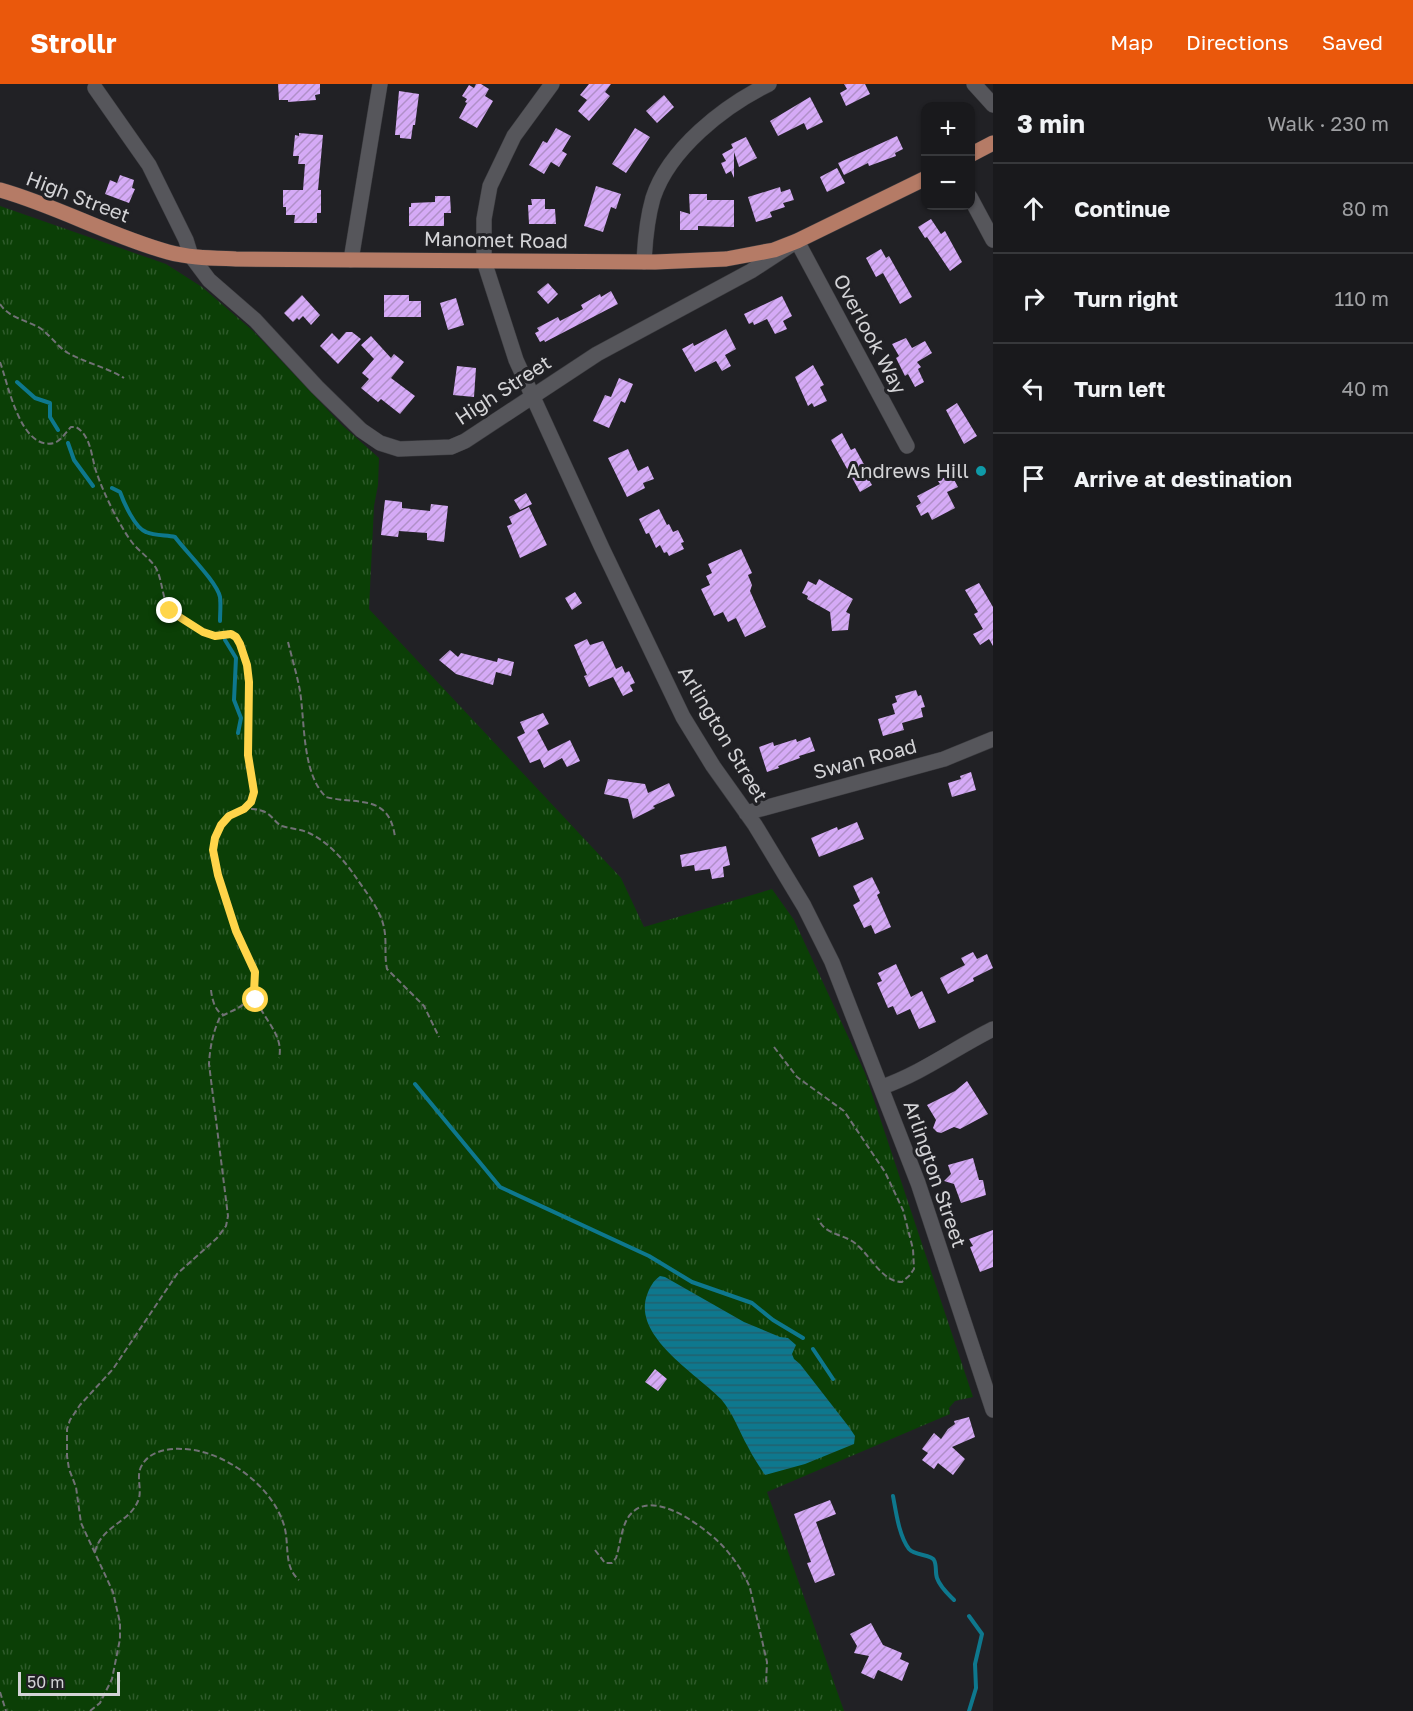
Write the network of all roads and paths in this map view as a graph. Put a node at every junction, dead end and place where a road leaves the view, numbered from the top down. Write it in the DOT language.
graph roads {
  1 [pos="380,84"];
  2 [pos="552,84"];
  3 [pos="769,84"];
  4 [pos="974,84"];
  5 [pos="95,88"];
  6 [pos="993,105"];
  7 [pos="993,143"];
  8 [pos="975,152"];
  9 [pos="921,180"];
  10 [pos="0,190"];
  11 [pos="975,206"];
  12 [pos="993,240"];
  13 [pos="797,241"];
  14 [pos="192,256"];
  15 [pos="351,260"];
  16 [pos="484,261"];
  17 [pos="644,262"];
  18 [pos="0,304"];
  19 [pos="0,362"];
  20 [pos="124,378"];
  21 [pos="532,396"];
  22 [pos="908,446"];
  23 [pos="288,642"];
  24 [pos="993,739"];
  25 [pos="244,809"];
  26 [pos="746,813"];
  27 [pos="395,837"];
  28 [pos="211,990"];
  29 [pos="254,992"];
  30 [pos="224,1015"];
  31 [pos="993,1029"];
  32 [pos="439,1037"];
  33 [pos="774,1047"];
  34 [pos="279,1058"];
  35 [pos="882,1087"];
  36 [pos="818,1218"];
  37 [pos="993,1410"];
  38 [pos="595,1550"];
  39 [pos="94,1553"];
  40 [pos="299,1580"];
  41 [pos="766,1684"];
  42 [pos="0,1692"];
  43 [pos="100,1704"];
  44 [pos="100,1709"];
  45 [pos="6,1711"];
  46 [pos="90,1711"];
  1 -- 15 [label="street"];
  2 -- 16 [label="street, Arlington Street"];
  3 -- 17 [label="street"];
  4 -- 6 [label="street"];
  5 -- 14 [label="street"];
  7 -- 8 [label="main road"];
  9 -- 13 [label="main road, High Street"];
  10 -- 14 [label="main road, High Street"];
  11 -- 12 [label="street"];
  13 -- 17 [label="main road, Manomet Road"];
  13 -- 21 [label="street, High Street"];
  13 -- 22 [label="street, Overlook Way"];
  14 -- 15 [label="main road, Manomet Road"];
  14 -- 21 [label="street, High Street"];
  15 -- 16 [label="main road, Manomet Road"];
  16 -- 17 [label="main road, Manomet Road"];
  16 -- 21 [label="street, Arlington Street"];
  18 -- 20 [label="path"];
  19 -- 25 [label="path"];
  21 -- 26 [label="street, Arlington Street"];
  23 -- 27 [label="path"];
  24 -- 26 [label="street, Swan Road"];
  25 -- 29 [label="path"];
  25 -- 32 [label="path"];
  26 -- 35 [label="street, Arlington Street"];
  28 -- 30 [label="path"];
  29 -- 30 [label="path"];
  29 -- 34 [label="path"];
  30 -- 39 [label="path"];
  31 -- 35 [label="street"];
  33 -- 36 [label="path"];
  35 -- 37 [label="street, Arlington Street"];
  38 -- 41 [label="path"];
  39 -- 40 [label="path"];
  39 -- 43 [label="path"];
  42 -- 45 [label="path"];
  43 -- 44 [label="path"];
  43 -- 46 [label="path"];
}
